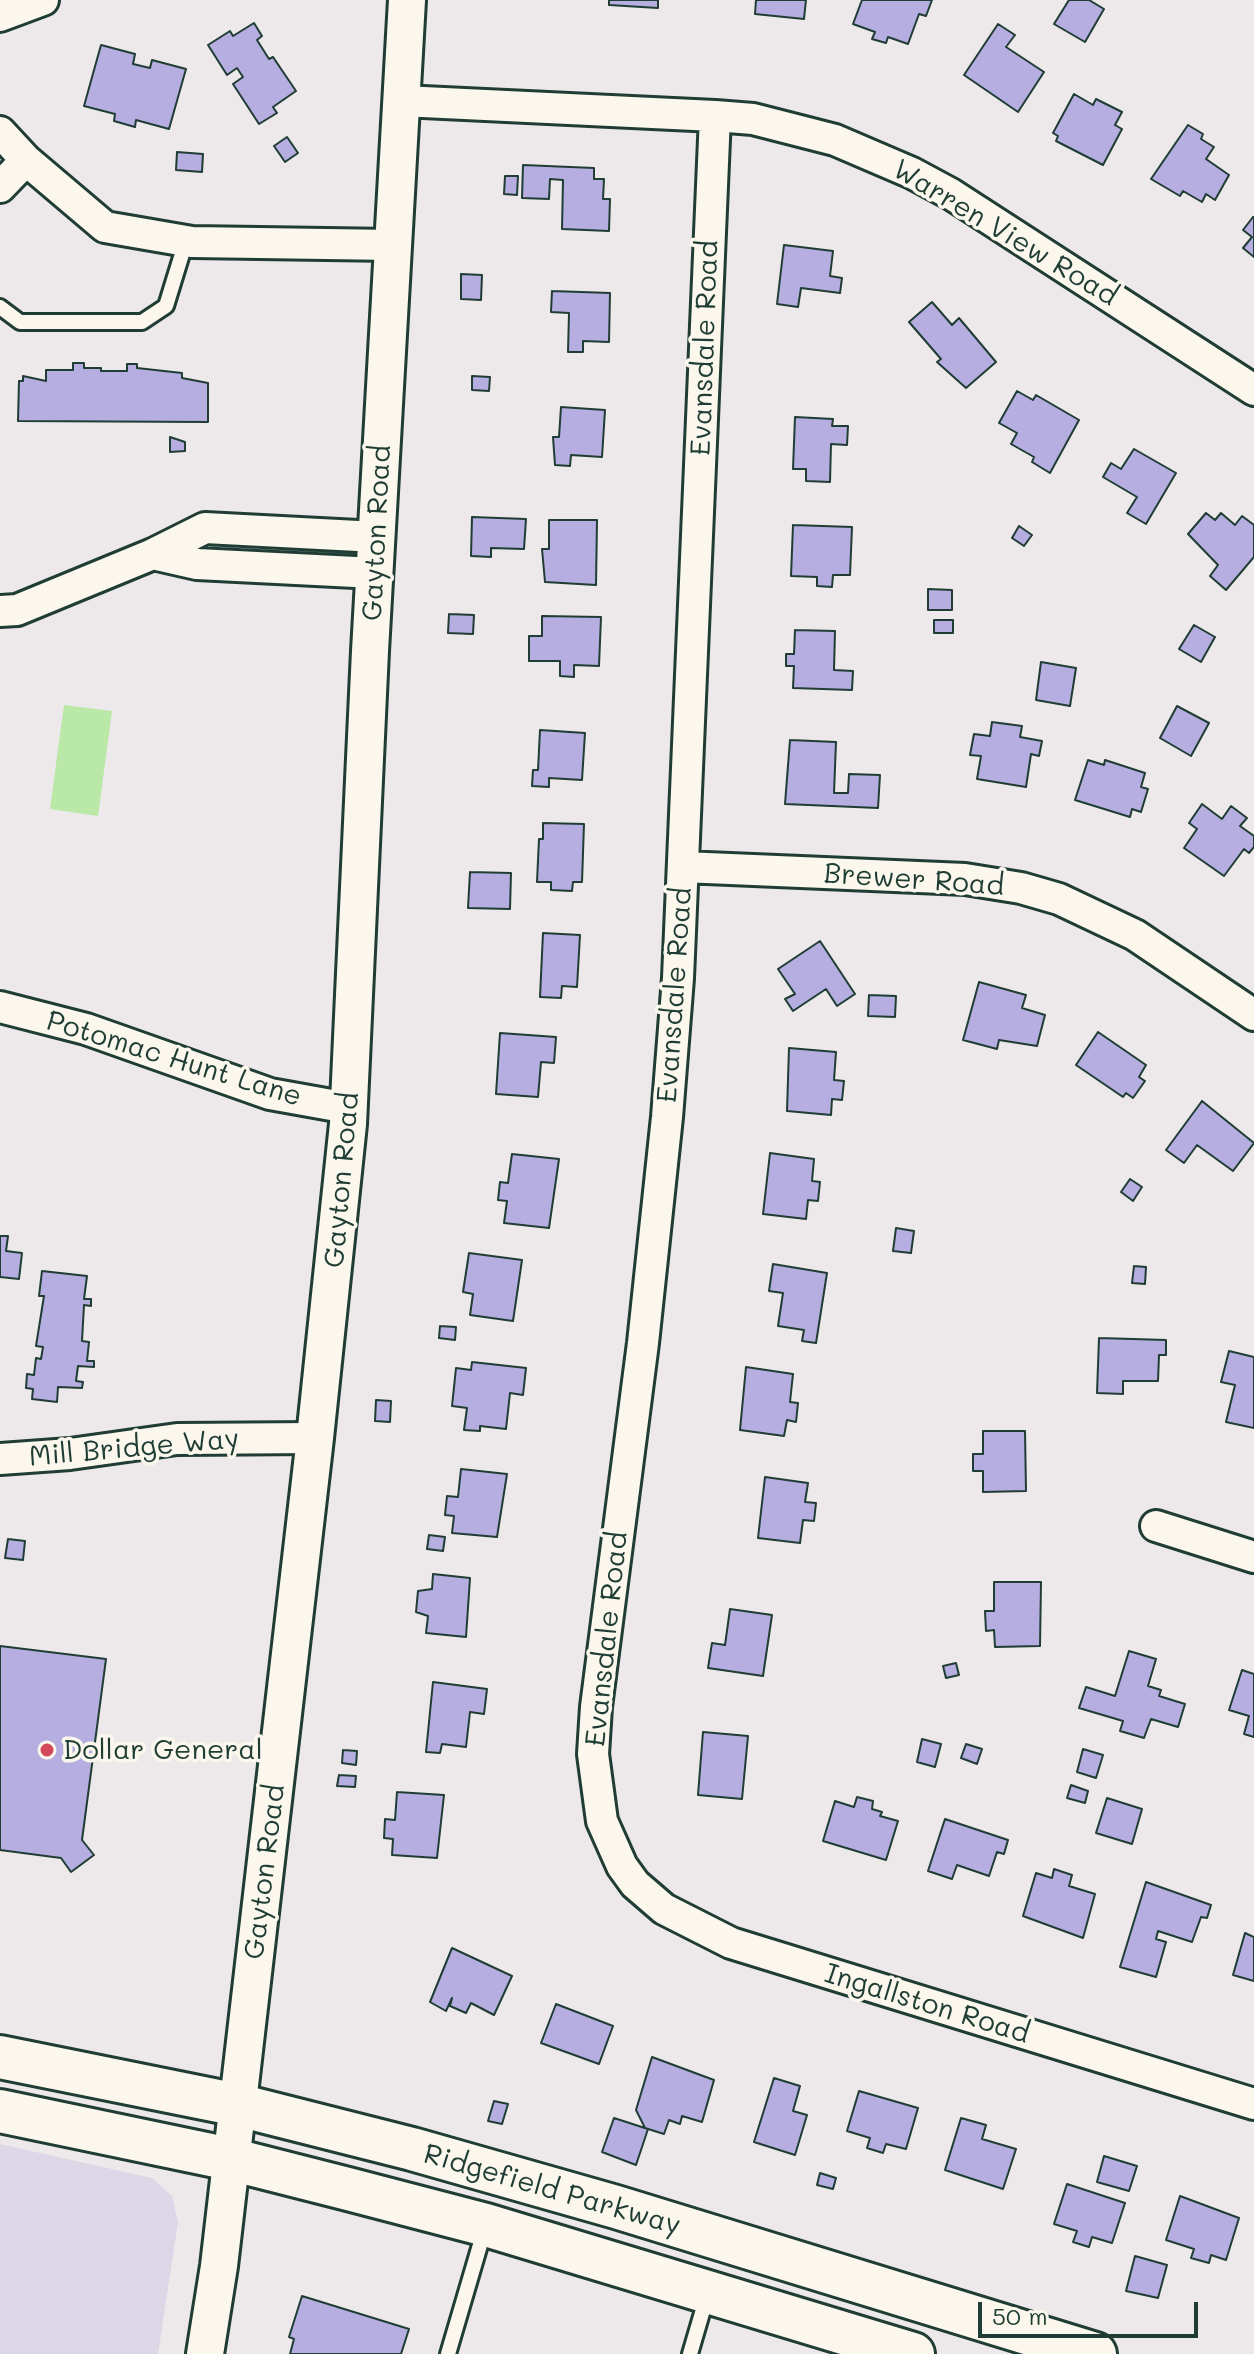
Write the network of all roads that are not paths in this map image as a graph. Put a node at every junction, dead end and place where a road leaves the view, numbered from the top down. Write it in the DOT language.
graph roads {
  1 [pos="43,0"];
  2 [pos="407,0"];
  3 [pos="0,16"];
  4 [pos="402,101"];
  5 [pos="715,116"];
  6 [pos="0,132"];
  7 [pos="26,160"];
  8 [pos="0,187"];
  9 [pos="186,241"];
  10 [pos="393,245"];
  11 [pos="0,307"];
  12 [pos="1254,390"];
  13 [pos="377,537"];
  14 [pos="153,554"];
  15 [pos="375,573"];
  16 [pos="0,611"];
  17 [pos="0,629"];
  18 [pos="683,867"];
  19 [pos="0,1007"];
  20 [pos="1254,1015"];
  21 [pos="348,1108"];
  22 [pos="315,1438"];
  23 [pos="0,1459"];
  24 [pos="1156,1526"];
  25 [pos="1254,1557"];
  26 [pos="622,1866"];
  27 [pos="0,2057"];
  28 [pos="1254,2104"];
  29 [pos="238,2105"];
  30 [pos="0,2111"];
  31 [pos="230,2159"];
  32 [pos="486,2225"];
  33 [pos="709,2292"];
  34 [pos="205,2354"];
  35 [pos="448,2354"];
  36 [pos="690,2354"];
  37 [pos="913,2354"];
  38 [pos="1095,2354"];
  1 -- 3 [label="street"];
  2 -- 4 [label="street, Gayton Road"];
  4 -- 5 [label="street, Warren View Road"];
  4 -- 10 [label="street, Gayton Road"];
  5 -- 12 [label="street, Warren View Road"];
  5 -- 18 [label="street, Evansdale Road"];
  6 -- 7 [label="street"];
  7 -- 8 [label="street"];
  7 -- 9 [label="street"];
  9 -- 10 [label="street"];
  9 -- 11 [label="lane"];
  10 -- 13 [label="street, Gayton Road"];
  13 -- 14 [label="street"];
  13 -- 15 [label="street, Gayton Road"];
  14 -- 15 [label="street"];
  14 -- 16 [label="street"];
  15 -- 21 [label="street, Gayton Road"];
  16 -- 17 [label="street"];
  18 -- 20 [label="street, Brewer Road"];
  18 -- 26 [label="street, Evansdale Road"];
  19 -- 21 [label="street, Potomac Hunt Lane"];
  21 -- 22 [label="street, Gayton Road"];
  22 -- 23 [label="street, Mill Bridge Way"];
  22 -- 29 [label="street, Gayton Road"];
  24 -- 25 [label="street"];
  26 -- 28 [label="street, Ingallston Road"];
  27 -- 29 [label="main road, Ridgefield Parkway"];
  29 -- 31 [label="street, Gayton Road"];
  29 -- 38 [label="main road, Ridgefield Parkway"];
  30 -- 31 [label="main road, Ridgefield Parkway"];
  31 -- 32 [label="main road, Ridgefield Parkway"];
  31 -- 34 [label="street, Gayton Road"];
  32 -- 33 [label="main road, Ridgefield Parkway"];
  32 -- 35 [label="lane"];
  33 -- 36 [label="lane"];
  33 -- 37 [label="main road, Ridgefield Parkway"];
}
